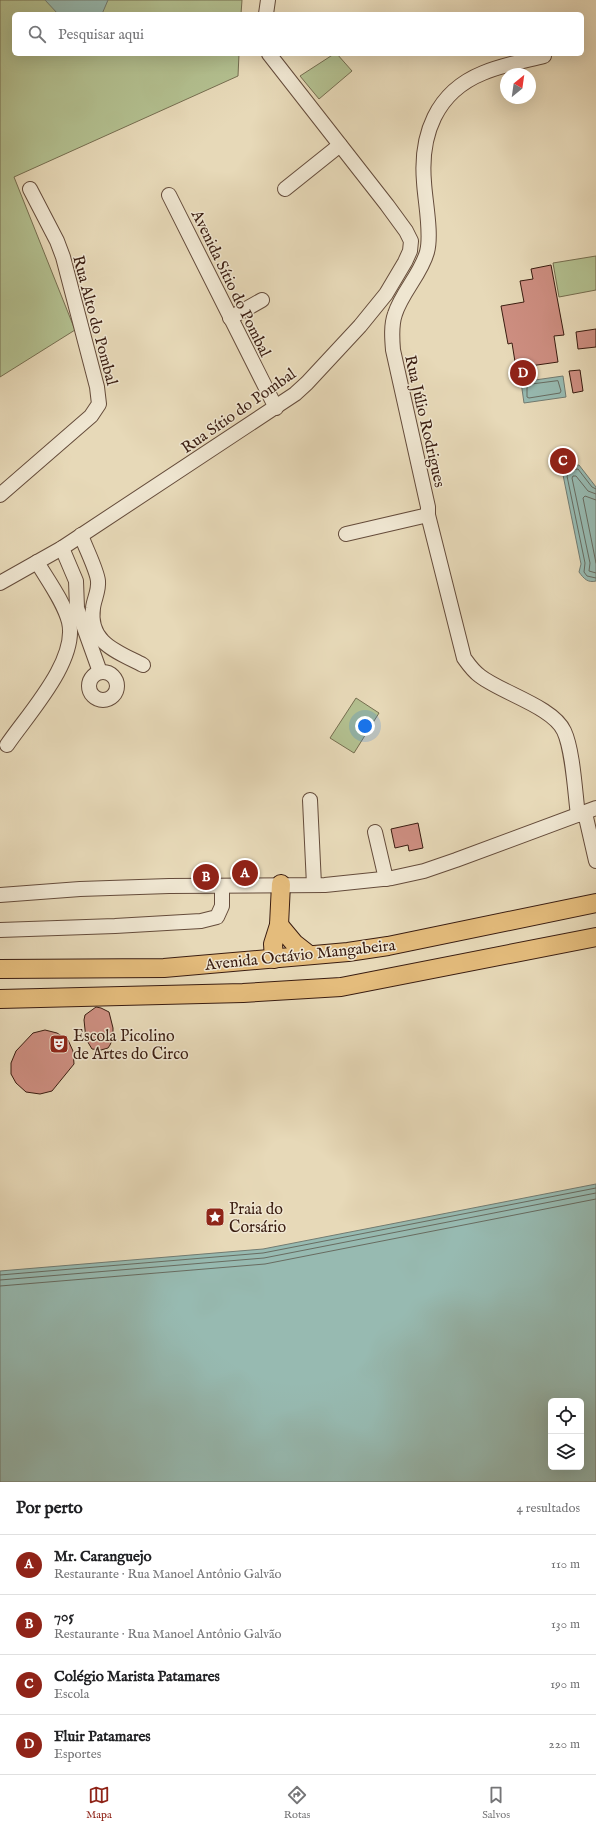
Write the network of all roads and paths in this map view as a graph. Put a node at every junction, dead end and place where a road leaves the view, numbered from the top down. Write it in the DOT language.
graph roads {
  1 [pos="268,0"];
  2 [pos="266,12"];
  3 [pos="271,56"];
  4 [pos="544,56"];
  5 [pos="340,146"];
  6 [pos="30,189"];
  7 [pos="285,189"];
  8 [pos="170,194"];
  9 [pos="262,300"];
  10 [pos="230,318"];
  11 [pos="276,408"];
  12 [pos="0,495"];
  13 [pos="428,516"];
  14 [pos="346,534"];
  15 [pos="81,535"];
  16 [pos="62,548"];
  17 [pos="37,562"];
  18 [pos="0,583"];
  19 [pos="143,666"];
  20 [pos="100,672"];
  21 [pos="7,745"];
  22 [pos="310,800"];
  23 [pos="586,812"];
  24 [pos="375,832"];
  25 [pos="596,861"];
  26 [pos="386,879"];
  27 [pos="281,884"];
  28 [pos="314,885"];
  29 [pos="222,886"];
  30 [pos="0,895"];
  31 [pos="596,903"];
  32 [pos="279,925"];
  33 [pos="0,930"];
  34 [pos="596,937"];
  35 [pos="308,954"];
  36 [pos="274,958"];
  37 [pos="0,969"];
  38 [pos="0,999"];
  1 -- 2 [label="street"];
  3 -- 5 [label="street, Rua Sítio do Pombal"];
  4 -- 13 [label="street, Rua Júlio Rodrigues"];
  5 -- 7 [label="street"];
  5 -- 11 [label="street, Rua Sítio do Pombal"];
  6 -- 12 [label="street, Rua Alto do Pombal"];
  8 -- 10 [label="street, Avenida Sítio do Pombal"];
  9 -- 10 [label="street"];
  10 -- 11 [label="street, Avenida Sítio do Pombal"];
  11 -- 15 [label="street, Rua Sítio do Pombal"];
  13 -- 14 [label="street"];
  13 -- 23 [label="street, Rua Júlio Rodrigues"];
  15 -- 16 [label="street, Rua Sítio do Pombal"];
  15 -- 19 [label="street"];
  16 -- 17 [label="street, Rua Sítio do Pombal"];
  16 -- 20 [label="street"];
  17 -- 18 [label="street, Rua Sítio do Pombal"];
  17 -- 21 [label="street"];
  22 -- 28 [label="street"];
  23 -- 25 [label="street, Rua Júlio Rodrigues"];
  23 -- 26 [label="street"];
  24 -- 26 [label="street"];
  26 -- 28 [label="street"];
  27 -- 28 [label="street"];
  27 -- 29 [label="street"];
  27 -- 32 [label="main road"];
  29 -- 30 [label="street"];
  29 -- 33 [label="street"];
  31 -- 35 [label="main road, Avenida Octávio Mangabeira"];
  32 -- 35 [label="main road"];
  32 -- 36 [label="main road"];
  34 -- 38 [label="main road, Avenida Octávio Mangabeira"];
  35 -- 36 [label="main road, Avenida Octávio Mangabeira"];
  36 -- 37 [label="main road, Avenida Octávio Mangabeira"];
}
